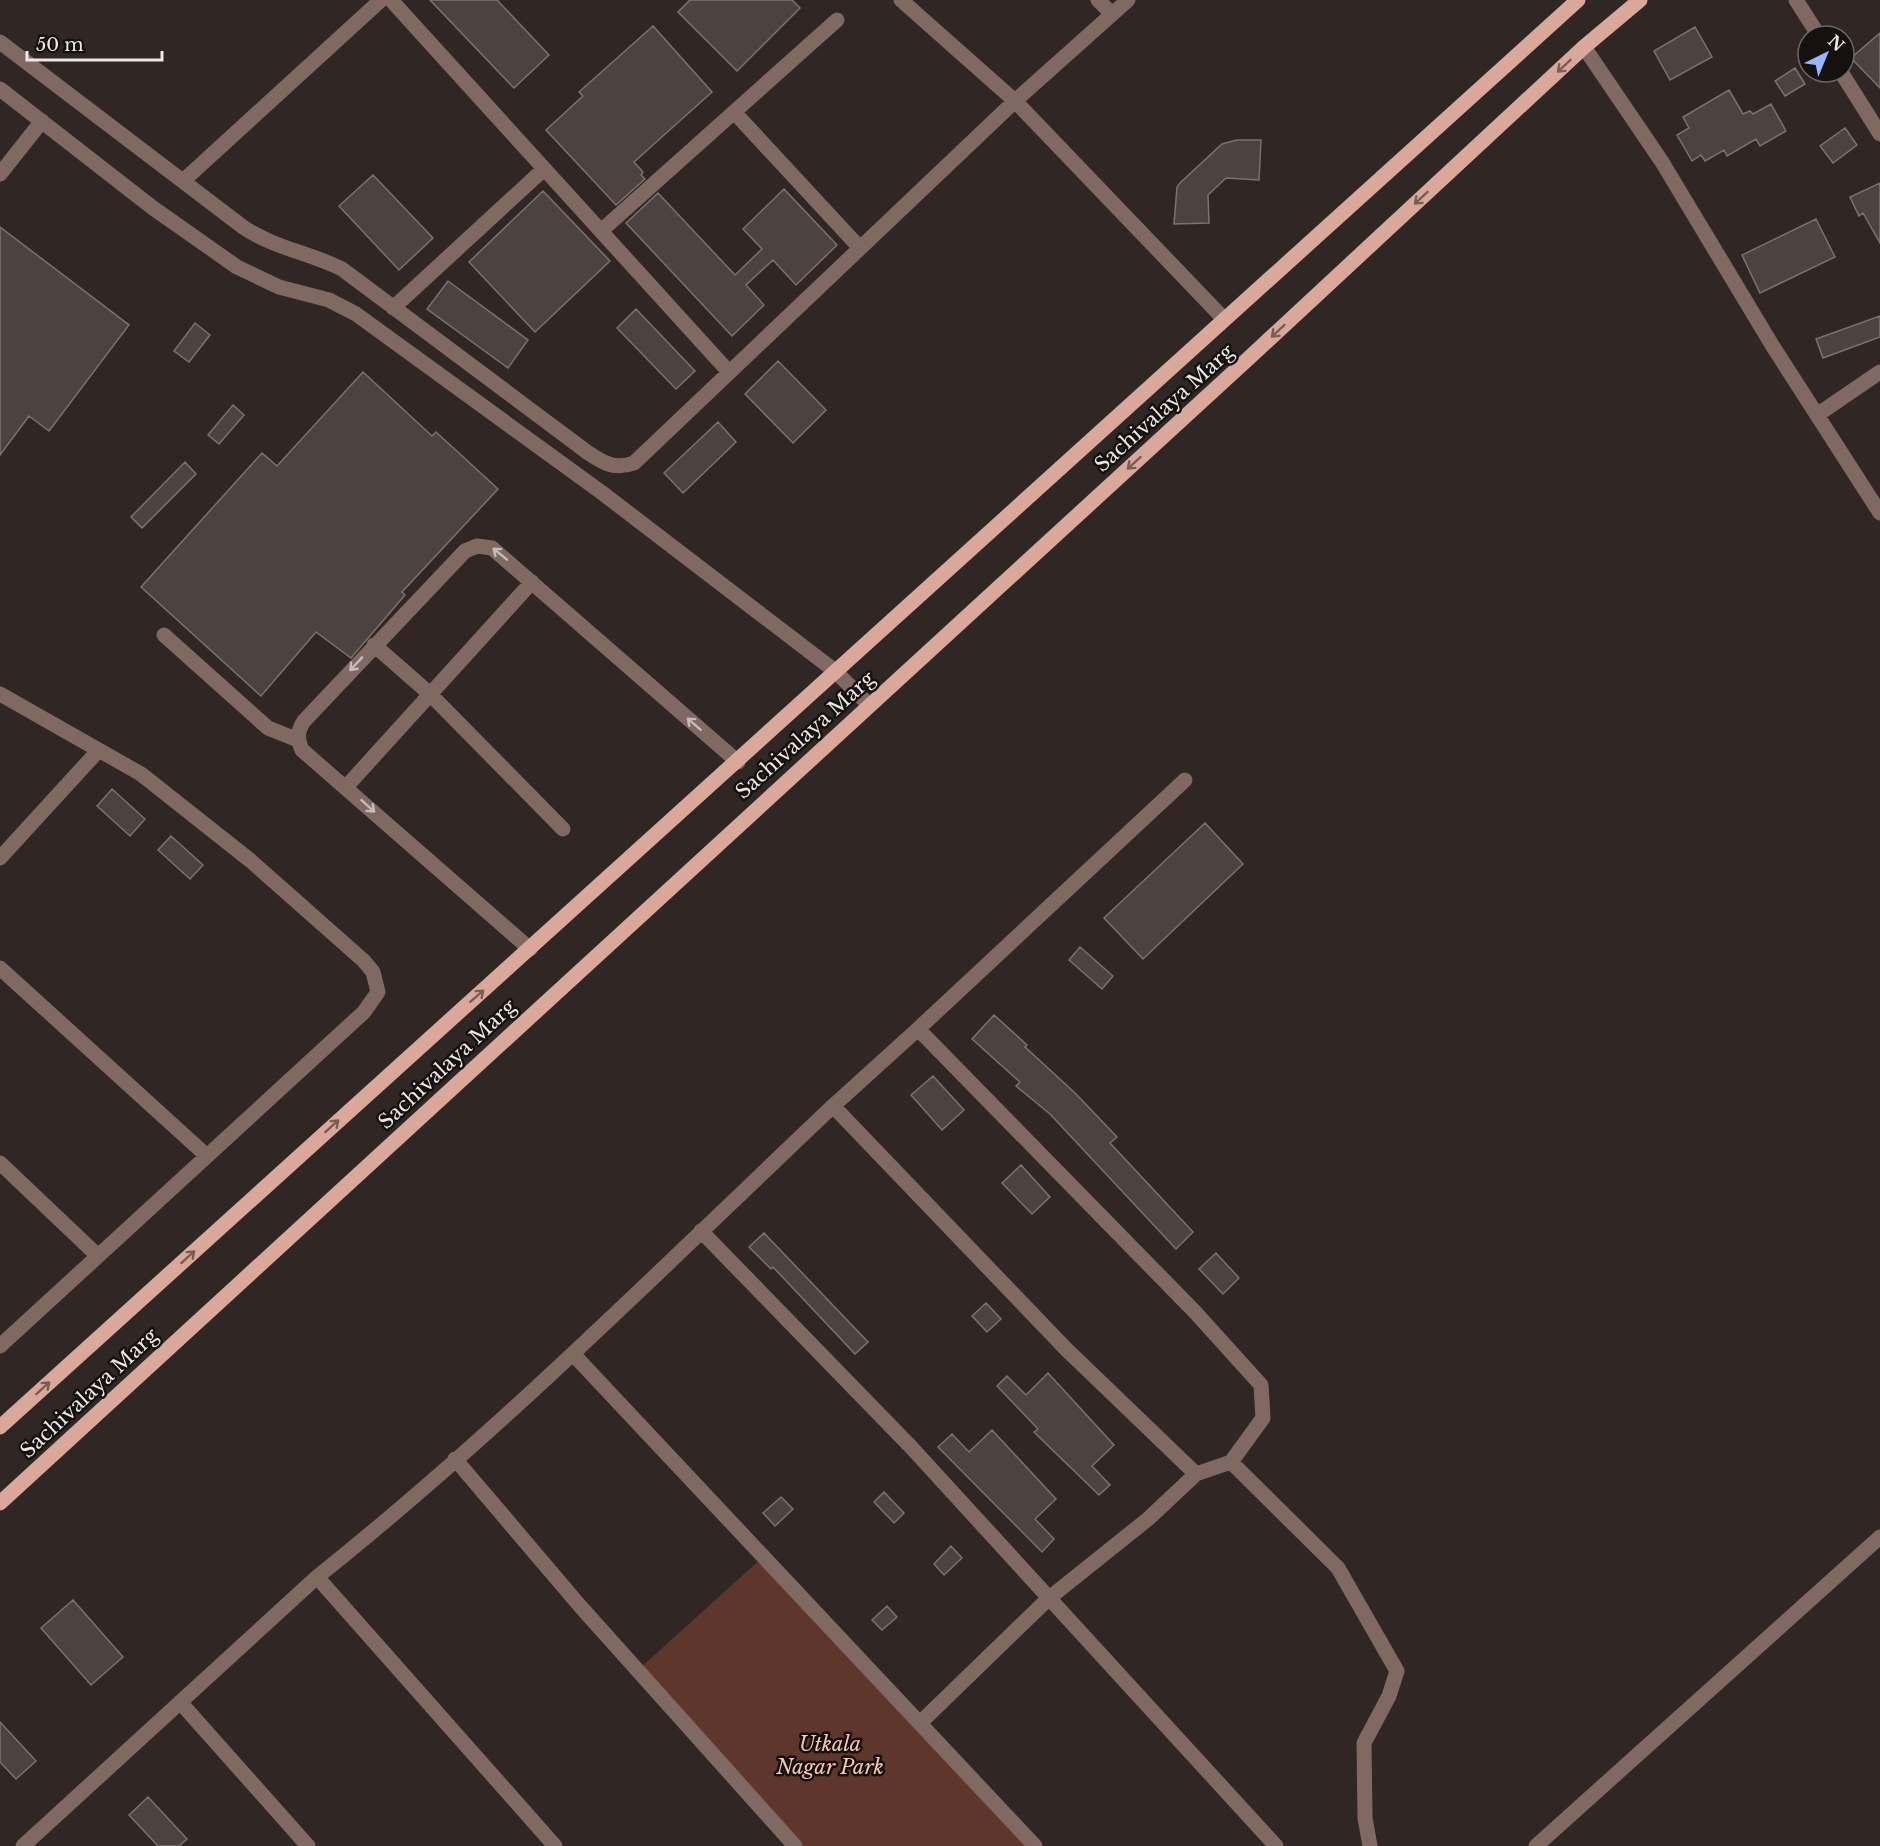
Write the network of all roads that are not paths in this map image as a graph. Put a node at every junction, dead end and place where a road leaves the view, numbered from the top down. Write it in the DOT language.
graph roads {
  1 [pos="381,0"];
  2 [pos="391,0"];
  3 [pos="901,0"];
  4 [pos="1098,0"];
  5 [pos="1128,0"];
  6 [pos="1578,0"];
  7 [pos="1614,0"];
  8 [pos="1640,0"];
  9 [pos="1796,0"];
  10 [pos="1625,12"];
  11 [pos="1112,14"];
  12 [pos="837,20"];
  13 [pos="1811,24"];
  14 [pos="0,42"];
  15 [pos="1584,47"];
  16 [pos="1849,84"];
  17 [pos="0,89"];
  18 [pos="1015,101"];
  19 [pos="734,112"];
  20 [pos="42,121"];
  21 [pos="1880,134"];
  22 [pos="544,169"];
  23 [pos="0,174"];
  24 [pos="183,181"];
  25 [pos="601,231"];
  26 [pos="860,248"];
  27 [pos="393,308"];
  28 [pos="1224,319"];
  29 [pos="728,371"];
  30 [pos="1880,372"];
  31 [pos="1817,415"];
  32 [pos="1880,513"];
  33 [pos="532,582"];
  34 [pos="164,635"];
  35 [pos="374,645"];
  36 [pos="835,671"];
  37 [pos="0,694"];
  38 [pos="430,694"];
  39 [pos="869,705"];
  40 [pos="298,740"];
  41 [pos="98,751"];
  42 [pos="738,762"];
  43 [pos="1185,780"];
  44 [pos="346,787"];
  45 [pos="563,828"];
  46 [pos="0,858"];
  47 [pos="530,949"];
  48 [pos="0,968"];
  49 [pos="918,1029"];
  50 [pos="833,1106"];
  51 [pos="207,1156"];
  52 [pos="0,1163"];
  53 [pos="701,1231"];
  54 [pos="98,1256"];
  55 [pos="0,1346"];
  56 [pos="573,1354"];
  57 [pos="0,1428"];
  58 [pos="455,1460"];
  59 [pos="1231,1462"];
  60 [pos="1196,1474"];
  61 [pos="0,1503"];
  62 [pos="1880,1537"];
  63 [pos="317,1577"];
  64 [pos="1048,1599"];
  65 [pos="180,1702"];
  66 [pos="920,1723"];
  67 [pos="23,1846"];
  68 [pos="308,1846"];
  69 [pos="555,1846"];
  70 [pos="795,1846"];
  71 [pos="1035,1846"];
  72 [pos="1276,1846"];
  73 [pos="1370,1846"];
  74 [pos="1536,1846"];
  1 -- 24 [label="street"];
  2 -- 22 [label="street"];
  3 -- 18 [label="street"];
  4 -- 11 [label="street"];
  5 -- 11 [label="street"];
  6 -- 28 [label="main road"];
  7 -- 10 [label="main road"];
  8 -- 10 [label="main road, Sachivalaya Marg"];
  9 -- 13 [label="street"];
  10 -- 15 [label="main road, Sachivalaya Marg"];
  11 -- 18 [label="street"];
  12 -- 19 [label="street"];
  14 -- 24 [label="street"];
  15 -- 31 [label="street"];
  15 -- 39 [label="main road, Sachivalaya Marg, one-way"];
  16 -- 21 [label="street"];
  17 -- 20 [label="street"];
  18 -- 26 [label="street"];
  18 -- 28 [label="street"];
  19 -- 25 [label="street"];
  19 -- 26 [label="street"];
  20 -- 23 [label="street"];
  20 -- 36 [label="street"];
  22 -- 25 [label="street"];
  22 -- 27 [label="street"];
  24 -- 27 [label="street"];
  25 -- 29 [label="street"];
  26 -- 29 [label="street"];
  27 -- 29 [label="street"];
  28 -- 36 [label="main road"];
  30 -- 31 [label="street"];
  31 -- 32 [label="street"];
  33 -- 35 [label="street, one-way"];
  33 -- 38 [label="street"];
  42 -- 33 [label="street, one-way"];
  34 -- 40 [label="street"];
  35 -- 38 [label="street"];
  35 -- 40 [label="street, one-way"];
  36 -- 39 [label="street"];
  36 -- 42 [label="main road"];
  37 -- 41 [label="street"];
  38 -- 44 [label="street"];
  38 -- 45 [label="street"];
  39 -- 61 [label="main road, Sachivalaya Marg"];
  40 -- 44 [label="street"];
  41 -- 46 [label="street"];
  41 -- 51 [label="street"];
  42 -- 47 [label="main road"];
  43 -- 49 [label="street"];
  44 -- 47 [label="street, one-way"];
  57 -- 47 [label="main road, one-way"];
  48 -- 51 [label="street"];
  49 -- 50 [label="street"];
  49 -- 59 [label="street"];
  50 -- 53 [label="street"];
  50 -- 60 [label="street"];
  51 -- 54 [label="street"];
  52 -- 54 [label="street"];
  53 -- 56 [label="street"];
  53 -- 64 [label="street"];
  54 -- 55 [label="street"];
  56 -- 58 [label="street"];
  56 -- 66 [label="street"];
  58 -- 63 [label="street"];
  58 -- 70 [label="street"];
  59 -- 60 [label="street"];
  59 -- 73 [label="street"];
  60 -- 64 [label="street"];
  62 -- 74 [label="street"];
  63 -- 65 [label="street"];
  63 -- 69 [label="street"];
  64 -- 66 [label="street"];
  64 -- 72 [label="street"];
  65 -- 67 [label="street"];
  65 -- 68 [label="street"];
  66 -- 71 [label="street"];
}
